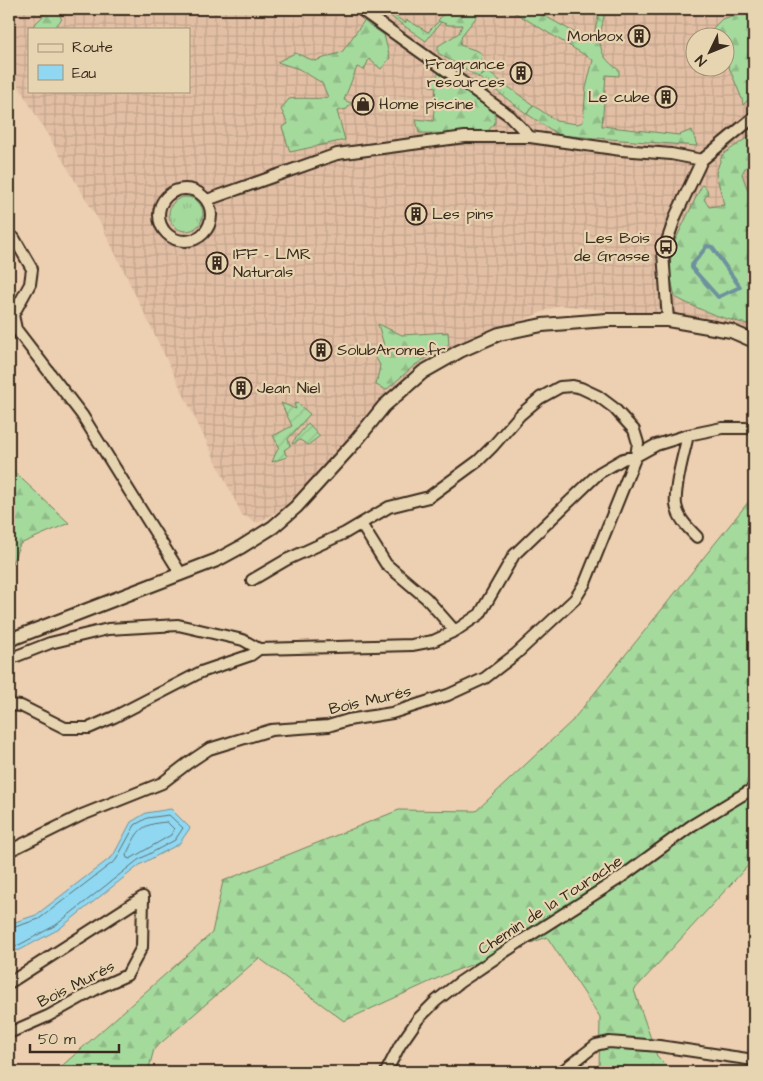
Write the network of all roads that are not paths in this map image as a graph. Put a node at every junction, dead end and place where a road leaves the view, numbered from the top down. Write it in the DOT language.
graph roads {
  1 [pos="360,9"];
  2 [pos="754,117"];
  3 [pos="530,137"];
  4 [pos="702,160"];
  5 [pos="207,200"];
  6 [pos="9,236"];
  7 [pos="668,320"];
  8 [pos="754,341"];
  9 [pos="754,428"];
  10 [pos="688,435"];
  11 [pos="636,456"];
  12 [pos="361,524"];
  13 [pos="697,537"];
  14 [pos="181,574"];
  15 [pos="252,580"];
  16 [pos="455,631"];
  17 [pos="9,640"];
  18 [pos="259,649"];
  19 [pos="9,659"];
  20 [pos="9,705"];
  21 [pos="754,788"];
  22 [pos="9,851"];
  23 [pos="9,984"];
  24 [pos="9,1032"];
  25 [pos="754,1060"];
  26 [pos="386,1072"];
  27 [pos="561,1072"];
  1 -- 3 [label="street"];
  2 -- 4 [label="street"];
  3 -- 4 [label="street"];
  3 -- 5 [label="street"];
  4 -- 7 [label="street"];
  5 -- 5 [label="street"];
  6 -- 14 [label="street"];
  7 -- 8 [label="street"];
  7 -- 14 [label="street"];
  9 -- 10 [label="street"];
  10 -- 11 [label="street"];
  10 -- 13 [label="street"];
  11 -- 12 [label="street, Bois Murés"];
  11 -- 16 [label="street"];
  11 -- 22 [label="street, Bois Murés"];
  12 -- 15 [label="street, Bois Murés"];
  12 -- 16 [label="street"];
  14 -- 17 [label="street"];
  16 -- 18 [label="street"];
  18 -- 19 [label="street"];
  18 -- 20 [label="street"];
  21 -- 26 [label="street, Chemin de la Tourache"];
  23 -- 24 [label="street, Bois Murés"];
  25 -- 27 [label="street"];
}
